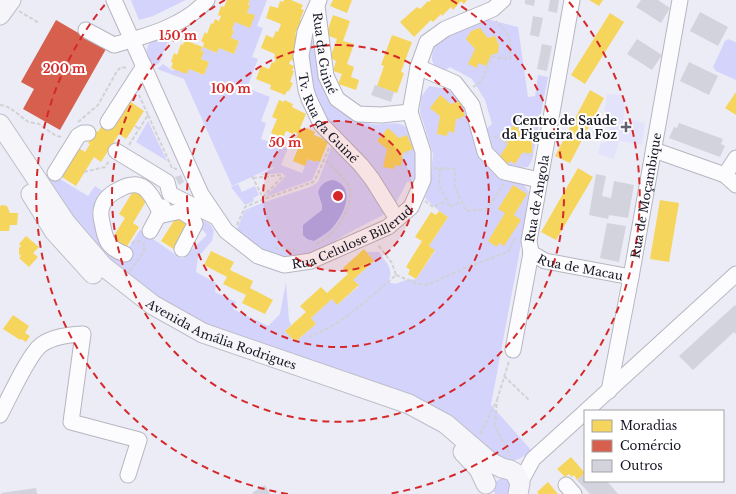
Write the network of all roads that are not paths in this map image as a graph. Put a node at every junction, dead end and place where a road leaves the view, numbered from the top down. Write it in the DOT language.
graph roads {
  1 [pos="114,0"];
  2 [pos="207,0"];
  3 [pos="503,0"];
  4 [pos="572,0"];
  5 [pos="680,0"];
  6 [pos="318,3"];
  7 [pos="86,30"];
  8 [pos="132,40"];
  9 [pos="144,66"];
  10 [pos="418,67"];
  11 [pos="116,109"];
  12 [pos="410,112"];
  13 [pos="108,122"];
  14 [pos="0,124"];
  15 [pos="0,143"];
  16 [pos="654,150"];
  17 [pos="113,156"];
  18 [pos="736,158"];
  19 [pos="55,173"];
  20 [pos="539,180"];
  21 [pos="730,180"];
  22 [pos="170,194"];
  23 [pos="159,214"];
  24 [pos="216,218"];
  25 [pos="397,219"];
  26 [pos="150,231"];
  27 [pos="182,249"];
  28 [pos="531,253"];
  29 [pos="125,254"];
  30 [pos="736,274"];
  31 [pos="631,277"];
  32 [pos="513,350"];
  33 [pos="609,391"];
  34 [pos="588,410"];
  35 [pos="584,414"];
  36 [pos="0,415"];
  37 [pos="533,459"];
  38 [pos="128,475"];
  39 [pos="496,479"];
  40 [pos="520,490"];
  1 -- 8 [label="street, Rua Celulose Billerud"];
  2 -- 8 [label="street"];
  3 -- 10 [label="street, Rua Celulose Billerud"];
  4 -- 20 [label="street, Rua de Angola"];
  5 -- 16 [label="street, Rua de Moçambique"];
  6 -- 12 [label="street, Rua da Guiné"];
  6 -- 25 [label="street, Tv. Rua da Guiné"];
  7 -- 8 [label="street"];
  8 -- 9 [label="street, Rua Celulose Billerud"];
  9 -- 11 [label="street"];
  9 -- 24 [label="street, Rua Celulose Billerud"];
  10 -- 12 [label="street, Rua Celulose Billerud"];
  10 -- 20 [label="street"];
  11 -- 13 [label="street"];
  11 -- 19 [label="street"];
  12 -- 25 [label="street, Rua Celulose Billerud"];
  14 -- 39 [label="main road, Avenida Amália Rodrigues"];
  15 -- 39 [label="main road, Avenida Amália Rodrigues"];
  16 -- 21 [label="street"];
  16 -- 31 [label="street, Rua de Moçambique"];
  17 -- 22 [label="street"];
  18 -- 21 [label="street"];
  20 -- 28 [label="street, Rua de Angola"];
  22 -- 23 [label="street"];
  22 -- 24 [label="street"];
  23 -- 26 [label="street"];
  23 -- 27 [label="street"];
  23 -- 29 [label="street"];
  24 -- 25 [label="street, Rua Celulose Billerud"];
  28 -- 31 [label="street, Rua de Macau"];
  28 -- 32 [label="street, Rua de Angola"];
  30 -- 33 [label="street"];
  31 -- 33 [label="street, Rua de Moçambique"];
  33 -- 34 [label="street"];
  35 -- 37 [label="street"];
  36 -- 38 [label="street"];
  37 -- 39 [label="street"];
  37 -- 40 [label="street"];
  39 -- 40 [label="main road"];
}
